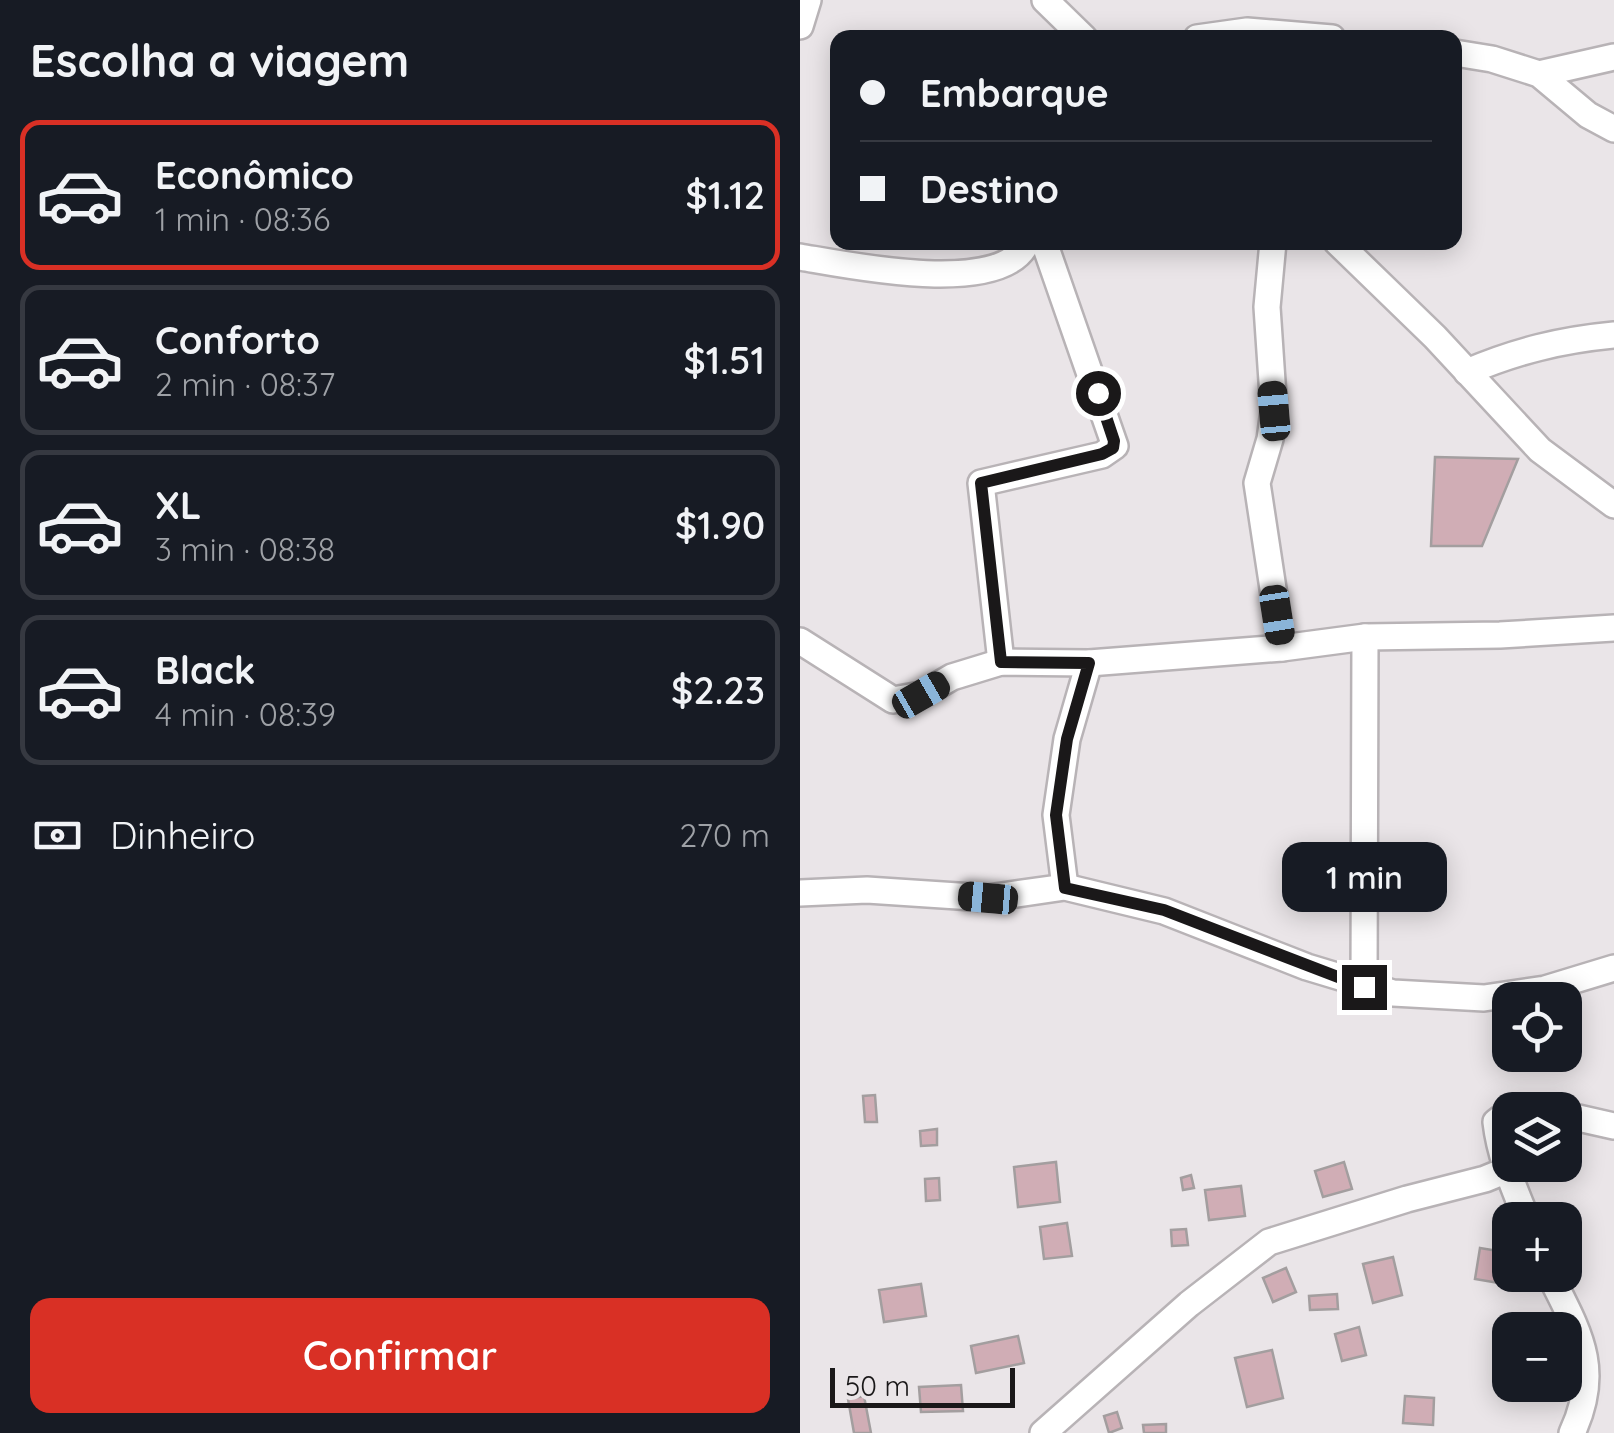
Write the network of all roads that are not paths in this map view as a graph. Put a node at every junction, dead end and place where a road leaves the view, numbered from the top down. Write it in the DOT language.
graph roads {
  1 [pos="808,0"];
  2 [pos="1045,0"];
  3 [pos="800,26"];
  4 [pos="1076,30"];
  5 [pos="1462,54"];
  6 [pos="1614,57"];
  7 [pos="1539,74"];
  8 [pos="1614,130"];
  9 [pos="1024,250"];
  10 [pos="1047,250"];
  11 [pos="1272,250"];
  12 [pos="1345,250"];
  13 [pos="800,257"];
  14 [pos="1614,335"];
  15 [pos="1467,372"];
  16 [pos="1614,505"];
  17 [pos="1614,628"];
  18 [pos="1366,637"];
  19 [pos="800,641"];
  20 [pos="1282,648"];
  21 [pos="1001,662"];
  22 [pos="1089,663"];
  23 [pos="1065,888"];
  24 [pos="800,893"];
  25 [pos="1614,968"];
  26 [pos="1364,987"];
  27 [pos="1582,1119"];
  28 [pos="1614,1126"];
  29 [pos="1492,1175"];
  30 [pos="1558,1292"];
  31 [pos="1043,1433"];
  32 [pos="1572,1433"];
  1 -- 3 [label="street"];
  2 -- 4 [label="street"];
  5 -- 7 [label="street"];
  6 -- 7 [label="street"];
  7 -- 8 [label="street"];
  9 -- 13 [label="street"];
  10 -- 21 [label="street"];
  11 -- 20 [label="street"];
  12 -- 15 [label="street"];
  14 -- 15 [label="street"];
  15 -- 16 [label="street"];
  17 -- 18 [label="street"];
  18 -- 20 [label="street"];
  18 -- 26 [label="street"];
  19 -- 21 [label="street"];
  20 -- 22 [label="street"];
  21 -- 22 [label="street"];
  22 -- 23 [label="street"];
  23 -- 24 [label="street"];
  23 -- 26 [label="street"];
  25 -- 26 [label="street"];
  27 -- 28 [label="street"];
  29 -- 31 [label="street"];
  30 -- 32 [label="street"];
}
